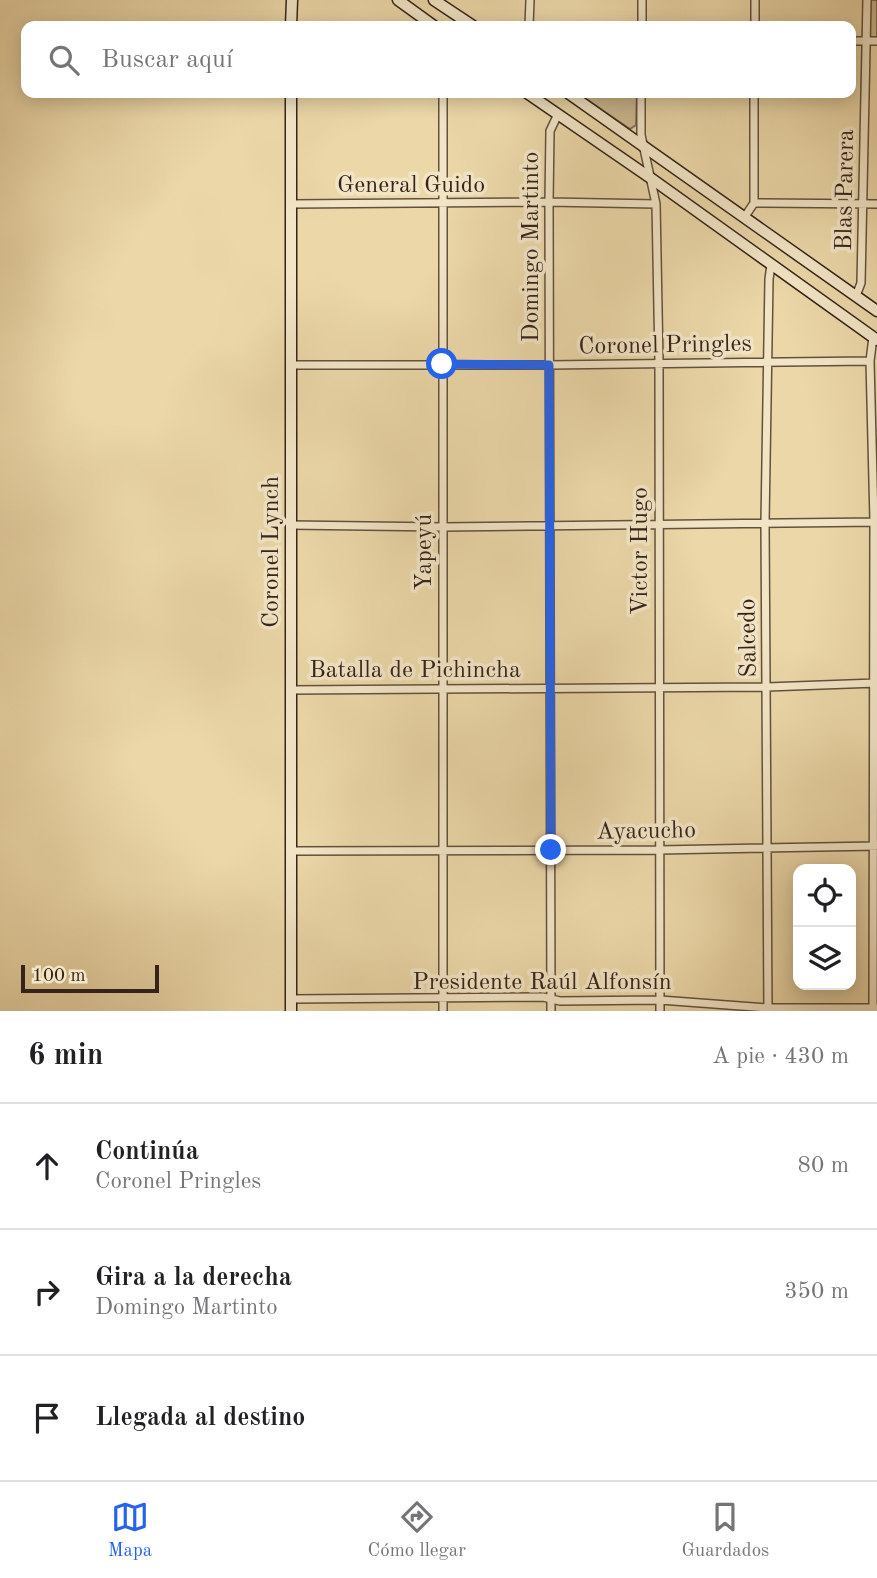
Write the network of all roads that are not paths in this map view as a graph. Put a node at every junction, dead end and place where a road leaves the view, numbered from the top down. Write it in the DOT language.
graph roads {
  1 [pos="292,0"];
  2 [pos="398,0"];
  3 [pos="434,0"];
  4 [pos="530,0"];
  5 [pos="642,0"];
  6 [pos="755,0"];
  7 [pos="866,0"];
  8 [pos="291,21"];
  9 [pos="427,21"];
  10 [pos="466,21"];
  11 [pos="529,21"];
  12 [pos="642,21"];
  13 [pos="755,21"];
  14 [pos="856,41"];
  15 [pos="866,41"];
  16 [pos="877,41"];
  17 [pos="291,98"];
  18 [pos="443,98"];
  19 [pos="534,98"];
  20 [pos="575,98"];
  21 [pos="641,98"];
  22 [pos="754,98"];
  23 [pos="558,114"];
  24 [pos="643,147"];
  25 [pos="652,179"];
  26 [pos="550,202"];
  27 [pos="754,202"];
  28 [pos="442,203"];
  29 [pos="863,203"];
  30 [pos="291,204"];
  31 [pos="656,204"];
  32 [pos="877,204"];
  33 [pos="744,218"];
  34 [pos="771,265"];
  35 [pos="856,296"];
  36 [pos="877,311"];
  37 [pos="875,339"];
  38 [pos="870,361"];
  39 [pos="659,362"];
  40 [pos="767,362"];
  41 [pos="442,364"];
  42 [pos="293,365"];
  43 [pos="549,365"];
  44 [pos="875,522"];
  45 [pos="765,523"];
  46 [pos="658,524"];
  47 [pos="290,526"];
  48 [pos="549,526"];
  49 [pos="443,527"];
  50 [pos="875,683"];
  51 [pos="767,687"];
  52 [pos="443,688"];
  53 [pos="550,688"];
  54 [pos="659,688"];
  55 [pos="290,690"];
  56 [pos="874,846"];
  57 [pos="768,848"];
  58 [pos="551,850"];
  59 [pos="659,850"];
  60 [pos="290,851"];
  61 [pos="443,851"];
  62 [pos="443,999"];
  63 [pos="551,999"];
  64 [pos="660,1000"];
  65 [pos="291,1005"];
  66 [pos="874,1009"];
  67 [pos="768,1010"];
  68 [pos="443,1011"];
  69 [pos="551,1011"];
  70 [pos="660,1011"];
  1 -- 8 [label="main road"];
  2 -- 9 [label="main road"];
  3 -- 10 [label="main road"];
  4 -- 11 [label="street"];
  5 -- 12 [label="street"];
  6 -- 13 [label="street"];
  7 -- 15 [label="street, Blas Parera"];
  14 -- 15 [label="street"];
  15 -- 16 [label="street"];
  15 -- 29 [label="street, Blas Parera"];
  17 -- 30 [label="main road, Coronel Lynch"];
  18 -- 28 [label="street, Yapeyú"];
  19 -- 23 [label="main road"];
  20 -- 24 [label="main road"];
  21 -- 24 [label="street, Victor Hugo"];
  22 -- 27 [label="street"];
  23 -- 25 [label="main road"];
  23 -- 26 [label="street, Domingo Martinto"];
  24 -- 25 [label="street, Victor Hugo"];
  24 -- 33 [label="main road"];
  25 -- 31 [label="street, Victor Hugo"];
  25 -- 34 [label="main road"];
  26 -- 28 [label="street, General Guido"];
  26 -- 31 [label="street, General Guido"];
  26 -- 43 [label="street, Domingo Martinto"];
  27 -- 29 [label="street"];
  27 -- 33 [label="street"];
  28 -- 30 [label="street, General Guido"];
  28 -- 41 [label="street, Yapeyú"];
  29 -- 32 [label="street"];
  29 -- 35 [label="street, Blas Parera"];
  30 -- 42 [label="main road, Coronel Lynch"];
  31 -- 39 [label="street, Victor Hugo"];
  33 -- 35 [label="main road"];
  34 -- 37 [label="main road"];
  34 -- 40 [label="street, Salcedo"];
  35 -- 36 [label="main road"];
  37 -- 38 [label="street"];
  38 -- 40 [label="street, Coronel Pringles"];
  38 -- 44 [label="street"];
  39 -- 40 [label="street, Coronel Pringles"];
  39 -- 43 [label="street, Coronel Pringles"];
  39 -- 46 [label="street, Victor Hugo"];
  40 -- 45 [label="street, Salcedo"];
  41 -- 42 [label="street, Coronel Pringles"];
  41 -- 43 [label="street, Coronel Pringles"];
  41 -- 49 [label="street, Yapeyú"];
  42 -- 47 [label="main road, Coronel Lynch"];
  43 -- 48 [label="street, Domingo Martinto"];
  44 -- 45 [label="street"];
  44 -- 50 [label="street"];
  45 -- 46 [label="street"];
  45 -- 51 [label="street, Salcedo"];
  46 -- 48 [label="street"];
  46 -- 54 [label="street, Victor Hugo"];
  47 -- 49 [label="street"];
  47 -- 55 [label="main road, Coronel Lynch"];
  48 -- 49 [label="street"];
  48 -- 53 [label="street, Domingo Martinto"];
  49 -- 52 [label="street, Yapeyú"];
  50 -- 51 [label="street, Batalla de Pichincha"];
  50 -- 56 [label="street"];
  51 -- 54 [label="street, Batalla de Pichincha"];
  51 -- 57 [label="street, Salcedo"];
  52 -- 53 [label="street, Batalla de Pichincha"];
  52 -- 55 [label="street, Batalla de Pichincha"];
  52 -- 61 [label="street, Yapeyú"];
  53 -- 54 [label="street, Batalla de Pichincha"];
  53 -- 58 [label="street, Domingo Martinto"];
  54 -- 59 [label="street, Victor Hugo"];
  55 -- 60 [label="main road, Coronel Lynch"];
  56 -- 57 [label="street, Ayacucho"];
  56 -- 66 [label="street"];
  57 -- 59 [label="street, Ayacucho"];
  57 -- 67 [label="street, Salcedo"];
  58 -- 59 [label="street, Ayacucho"];
  58 -- 61 [label="street, Ayacucho"];
  58 -- 63 [label="street, Domingo Martinto"];
  59 -- 64 [label="street, Victor Hugo"];
  60 -- 61 [label="street, Ayacucho"];
  60 -- 65 [label="main road, Coronel Lynch"];
  61 -- 62 [label="street, Yapeyú"];
  62 -- 63 [label="street, Presidente Raúl Alfonsín"];
  62 -- 65 [label="street, Presidente Raúl Alfonsín"];
  62 -- 68 [label="street, Yapeyú"];
  63 -- 64 [label="street, Presidente Raúl Alfonsín"];
  63 -- 69 [label="street, Domingo Martinto"];
  64 -- 67 [label="street, Presidente Raúl Alfonsín"];
  64 -- 70 [label="street, Victor Hugo"];
  66 -- 67 [label="street, Presidente Raúl Alfonsín"];
}
